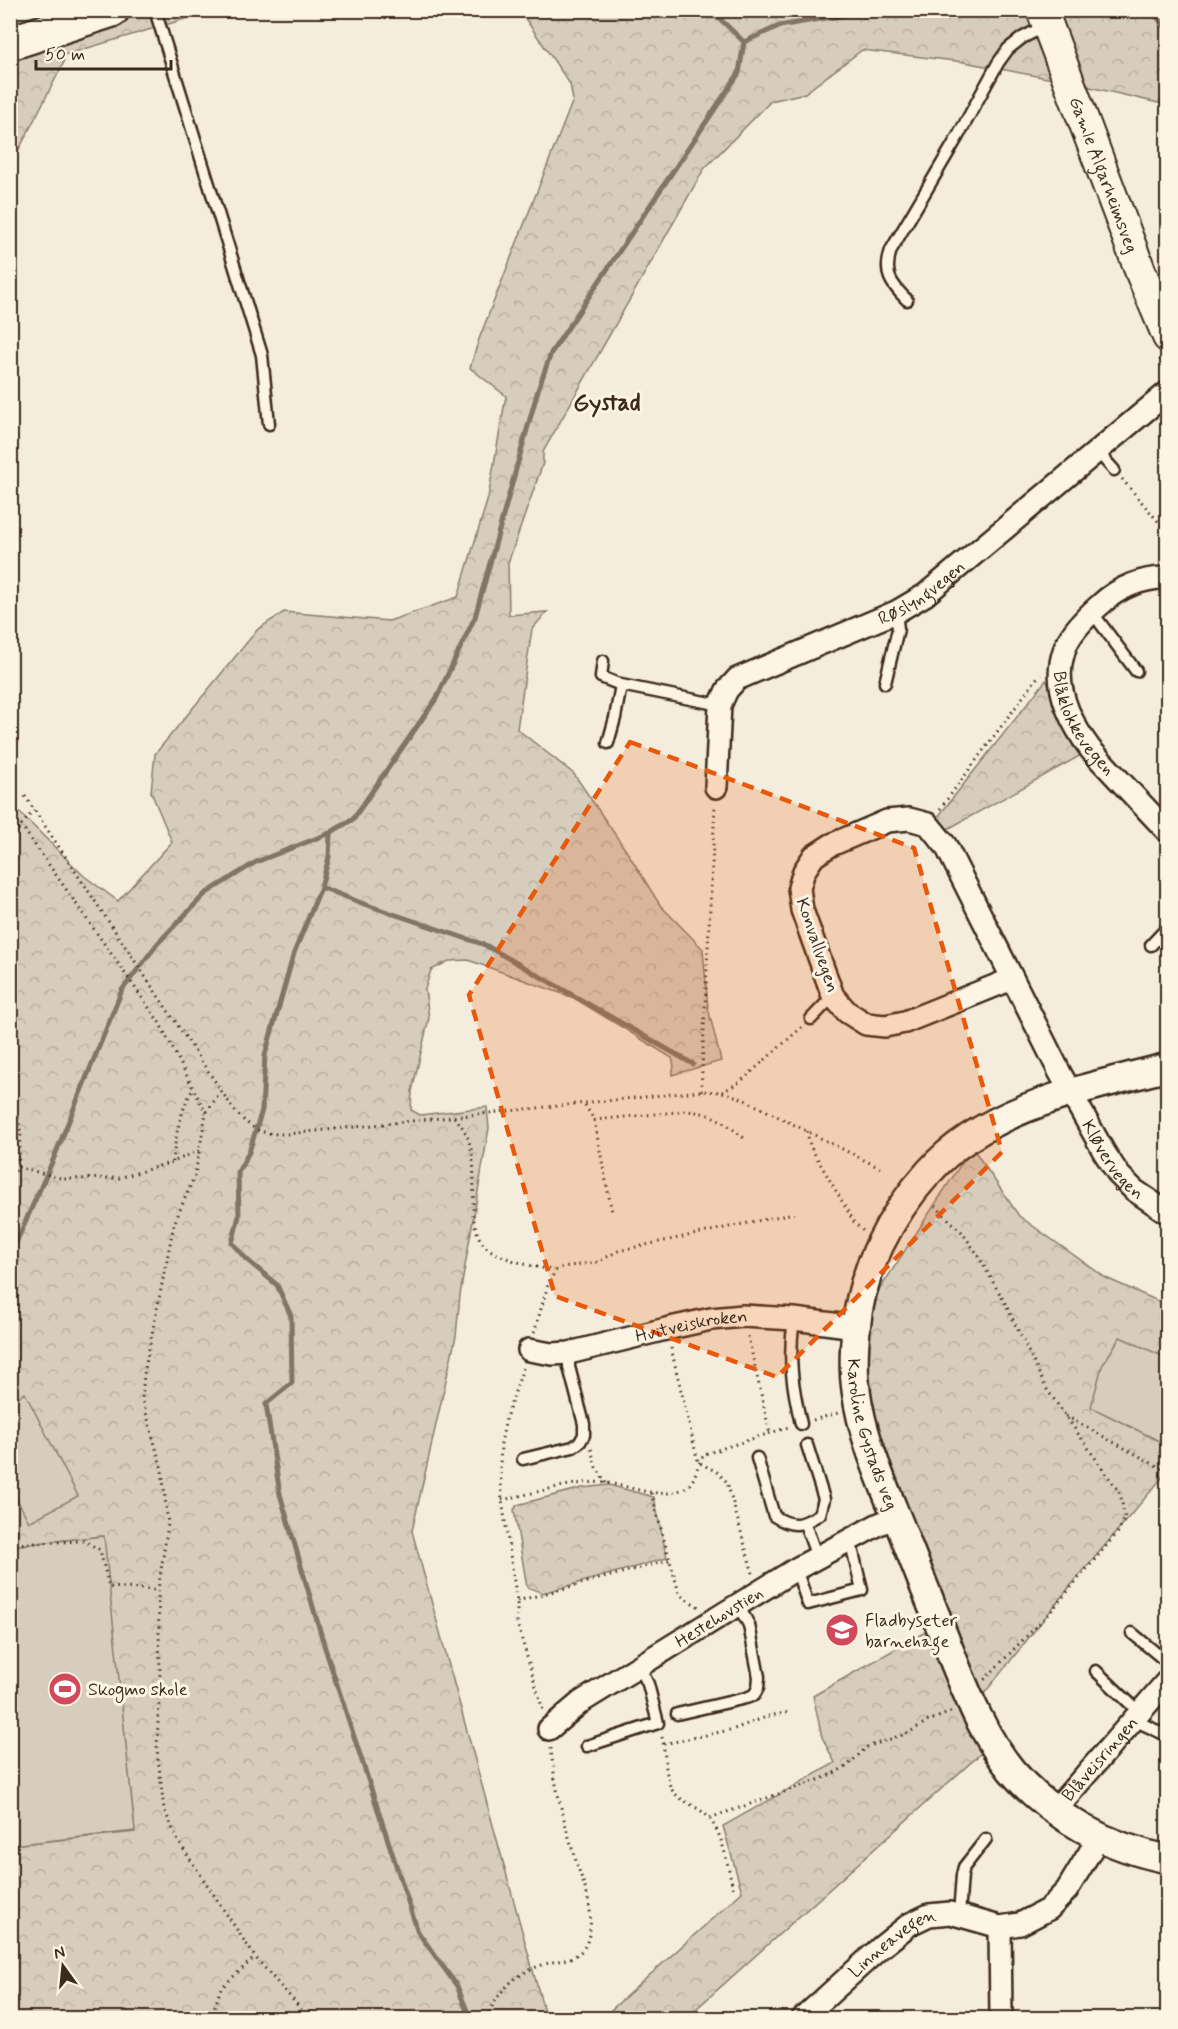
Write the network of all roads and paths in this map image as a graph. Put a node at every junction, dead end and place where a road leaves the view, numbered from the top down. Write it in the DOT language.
graph roads {
  1 [pos="112,10"];
  2 [pos="155,10"];
  3 [pos="1044,18"];
  4 [pos="10,43"];
  5 [pos="908,300"];
  6 [pos="1167,337"];
  7 [pos="1165,394"];
  8 [pos="1167,417"];
  9 [pos="269,424"];
  10 [pos="1096,451"];
  11 [pos="1114,470"];
  12 [pos="1167,533"];
  13 [pos="1167,578"];
  14 [pos="896,612"];
  15 [pos="1092,612"];
  16 [pos="1064,651"];
  17 [pos="603,661"];
  18 [pos="1136,671"];
  19 [pos="885,683"];
  20 [pos="621,685"];
  21 [pos="720,705"];
  22 [pos="608,743"];
  23 [pos="716,787"];
  24 [pos="26,796"];
  25 [pos="34,811"];
  26 [pos="928,824"];
  27 [pos="21,825"];
  28 [pos="1167,832"];
  29 [pos="10,846"];
  30 [pos="1167,927"];
  31 [pos="1151,945"];
  32 [pos="1012,979"];
  33 [pos="833,996"];
  34 [pos="812,1019"];
  35 [pos="1167,1067"];
  36 [pos="10,1076"];
  37 [pos="193,1088"];
  38 [pos="222,1091"];
  39 [pos="700,1091"];
  40 [pos="722,1092"];
  41 [pos="1072,1094"];
  42 [pos="585,1105"];
  43 [pos="206,1113"];
  44 [pos="454,1117"];
  45 [pos="594,1120"];
  46 [pos="807,1131"];
  47 [pos="744,1138"];
  48 [pos="200,1150"];
  49 [pos="173,1162"];
  50 [pos="18,1167"];
  51 [pos="880,1168"];
  52 [pos="10,1179"];
  53 [pos="935,1206"];
  54 [pos="612,1212"];
  55 [pos="794,1213"];
  56 [pos="1167,1213"];
  57 [pos="870,1224"];
  58 [pos="555,1270"];
  59 [pos="743,1316"];
  60 [pos="794,1319"];
  61 [pos="856,1327"];
  62 [pos="529,1350"];
  63 [pos="569,1353"];
  64 [pos="674,1357"];
  65 [pos="841,1412"];
  66 [pos="1065,1415"];
  67 [pos="801,1424"];
  68 [pos="770,1434"];
  69 [pos="580,1442"];
  70 [pos="807,1445"];
  71 [pos="757,1458"];
  72 [pos="523,1459"];
  73 [pos="698,1462"];
  74 [pos="1167,1472"];
  75 [pos="606,1483"];
  76 [pos="651,1493"];
  77 [pos="502,1500"];
  78 [pos="897,1517"];
  79 [pos="805,1524"];
  80 [pos="850,1540"];
  81 [pos="10,1544"];
  82 [pos="817,1557"];
  83 [pos="670,1560"];
  84 [pos="796,1569"];
  85 [pos="158,1590"];
  86 [pos="762,1590"];
  87 [pos="517,1601"];
  88 [pos="738,1605"];
  89 [pos="719,1617"];
  90 [pos="1132,1633"];
  91 [pos="1167,1663"];
  92 [pos="639,1666"];
  93 [pos="1096,1671"];
  94 [pos="1167,1680"];
  95 [pos="958,1707"];
  96 [pos="790,1712"];
  97 [pos="677,1714"];
  98 [pos="1137,1716"];
  99 [pos="658,1723"];
  100 [pos="549,1729"];
  101 [pos="1167,1736"];
  102 [pos="663,1744"];
  103 [pos="587,1746"];
  104 [pos="1055,1810"];
  105 [pos="710,1818"];
  106 [pos="1099,1837"];
  107 [pos="986,1839"];
  108 [pos="1167,1859"];
  109 [pos="733,1888"];
  110 [pos="959,1915"];
  111 [pos="1000,1927"];
  112 [pos="255,1957"];
  113 [pos="211,2019"];
  114 [pos="309,2019"];
  115 [pos="487,2019"];
  116 [pos="803,2019"];
  117 [pos="1001,2019"];
  1 -- 4 [label="main road"];
  2 -- 9 [label="lane"];
  3 -- 5 [label="lane"];
  3 -- 6 [label="main road, Gamle Algarheimsveg"];
  7 -- 8 [label="lane"];
  7 -- 10 [label="street, Røslyngvegen"];
  10 -- 11 [label="lane"];
  10 -- 14 [label="street, Røslyngvegen"];
  11 -- 12 [label="path"];
  13 -- 15 [label="street, Blåklokkevegen"];
  14 -- 19 [label="lane"];
  14 -- 21 [label="street, Røslyngvegen"];
  15 -- 16 [label="street, Blåklokkevegen"];
  15 -- 18 [label="lane"];
  16 -- 26 [label="path"];
  16 -- 28 [label="street, Blåklokkevegen"];
  17 -- 20 [label="lane"];
  20 -- 21 [label="lane"];
  20 -- 22 [label="lane"];
  21 -- 23 [label="street, Røslyngvegen"];
  23 -- 39 [label="path"];
  24 -- 25 [label="path"];
  25 -- 27 [label="path"];
  25 -- 38 [label="path"];
  26 -- 32 [label="street"];
  26 -- 33 [label="street, Konvallvegen"];
  27 -- 29 [label="path"];
  27 -- 37 [label="path"];
  30 -- 31 [label="lane"];
  32 -- 33 [label="street, Konvallvegen"];
  32 -- 41 [label="street"];
  33 -- 34 [label="lane"];
  34 -- 40 [label="path"];
  35 -- 41 [label="street, Karoline Gystads veg"];
  36 -- 50 [label="path"];
  37 -- 43 [label="path"];
  37 -- 49 [label="path"];
  38 -- 43 [label="path"];
  38 -- 44 [label="path"];
  39 -- 40 [label="path"];
  39 -- 42 [label="path"];
  40 -- 46 [label="path"];
  41 -- 56 [label="street, Kløvervegen"];
  41 -- 61 [label="street, Karoline Gystads veg"];
  42 -- 44 [label="path"];
  42 -- 45 [label="path"];
  43 -- 48 [label="path"];
  44 -- 58 [label="path"];
  45 -- 47 [label="path"];
  45 -- 54 [label="path"];
  46 -- 51 [label="path"];
  46 -- 57 [label="path"];
  48 -- 49 [label="path"];
  48 -- 85 [label="path"];
  49 -- 50 [label="path"];
  50 -- 52 [label="path"];
  53 -- 66 [label="path"];
  55 -- 58 [label="path"];
  58 -- 62 [label="path"];
  59 -- 60 [label="street, Hvitveiskroken"];
  59 -- 63 [label="street, Hvitveiskroken"];
  59 -- 68 [label="path"];
  60 -- 61 [label="street, Hvitveiskroken"];
  60 -- 67 [label="lane"];
  61 -- 78 [label="street, Karoline Gystads veg"];
  62 -- 63 [label="street, Hvitveiskroken"];
  62 -- 77 [label="path"];
  63 -- 69 [label="lane"];
  64 -- 73 [label="path"];
  65 -- 67 [label="path"];
  66 -- 74 [label="path"];
  66 -- 95 [label="path"];
  67 -- 68 [label="path"];
  68 -- 73 [label="path"];
  69 -- 72 [label="lane"];
  69 -- 75 [label="path"];
  70 -- 79 [label="lane"];
  71 -- 79 [label="lane"];
  73 -- 76 [label="path"];
  73 -- 86 [label="path"];
  75 -- 76 [label="path"];
  75 -- 77 [label="path"];
  76 -- 83 [label="path"];
  77 -- 87 [label="path"];
  78 -- 80 [label="street, Hestehovstien"];
  78 -- 95 [label="street, Karoline Gystads veg"];
  79 -- 82 [label="lane"];
  80 -- 82 [label="street, Hestehovstien"];
  80 -- 84 [label="lane"];
  81 -- 85 [label="path"];
  82 -- 84 [label="street, Hestehovstien"];
  83 -- 87 [label="path"];
  83 -- 89 [label="path"];
  84 -- 86 [label="street, Hestehovstien"];
  85 -- 112 [label="path"];
  86 -- 88 [label="street, Hestehovstien"];
  87 -- 100 [label="path"];
  88 -- 89 [label="street, Hestehovstien"];
  88 -- 97 [label="lane"];
  89 -- 92 [label="street, Hestehovstien"];
  90 -- 91 [label="lane"];
  92 -- 99 [label="lane"];
  92 -- 100 [label="street, Hestehovstien"];
  93 -- 98 [label="lane"];
  94 -- 98 [label="street, Blåveisringen"];
  95 -- 104 [label="street, Karoline Gystads veg"];
  95 -- 105 [label="path"];
  96 -- 102 [label="path"];
  98 -- 101 [label="lane"];
  98 -- 104 [label="street, Blåveisringen"];
  99 -- 102 [label="path"];
  99 -- 103 [label="lane"];
  100 -- 115 [label="path"];
  102 -- 105 [label="path"];
  104 -- 106 [label="street, Karoline Gystads veg"];
  105 -- 109 [label="path"];
  106 -- 108 [label="street, Karoline Gystads veg"];
  106 -- 111 [label="street"];
  107 -- 110 [label="lane"];
  110 -- 111 [label="street, Linneavegen"];
  110 -- 116 [label="street, Linneavegen"];
  111 -- 117 [label="street"];
  112 -- 113 [label="path"];
  112 -- 114 [label="path"];
}
